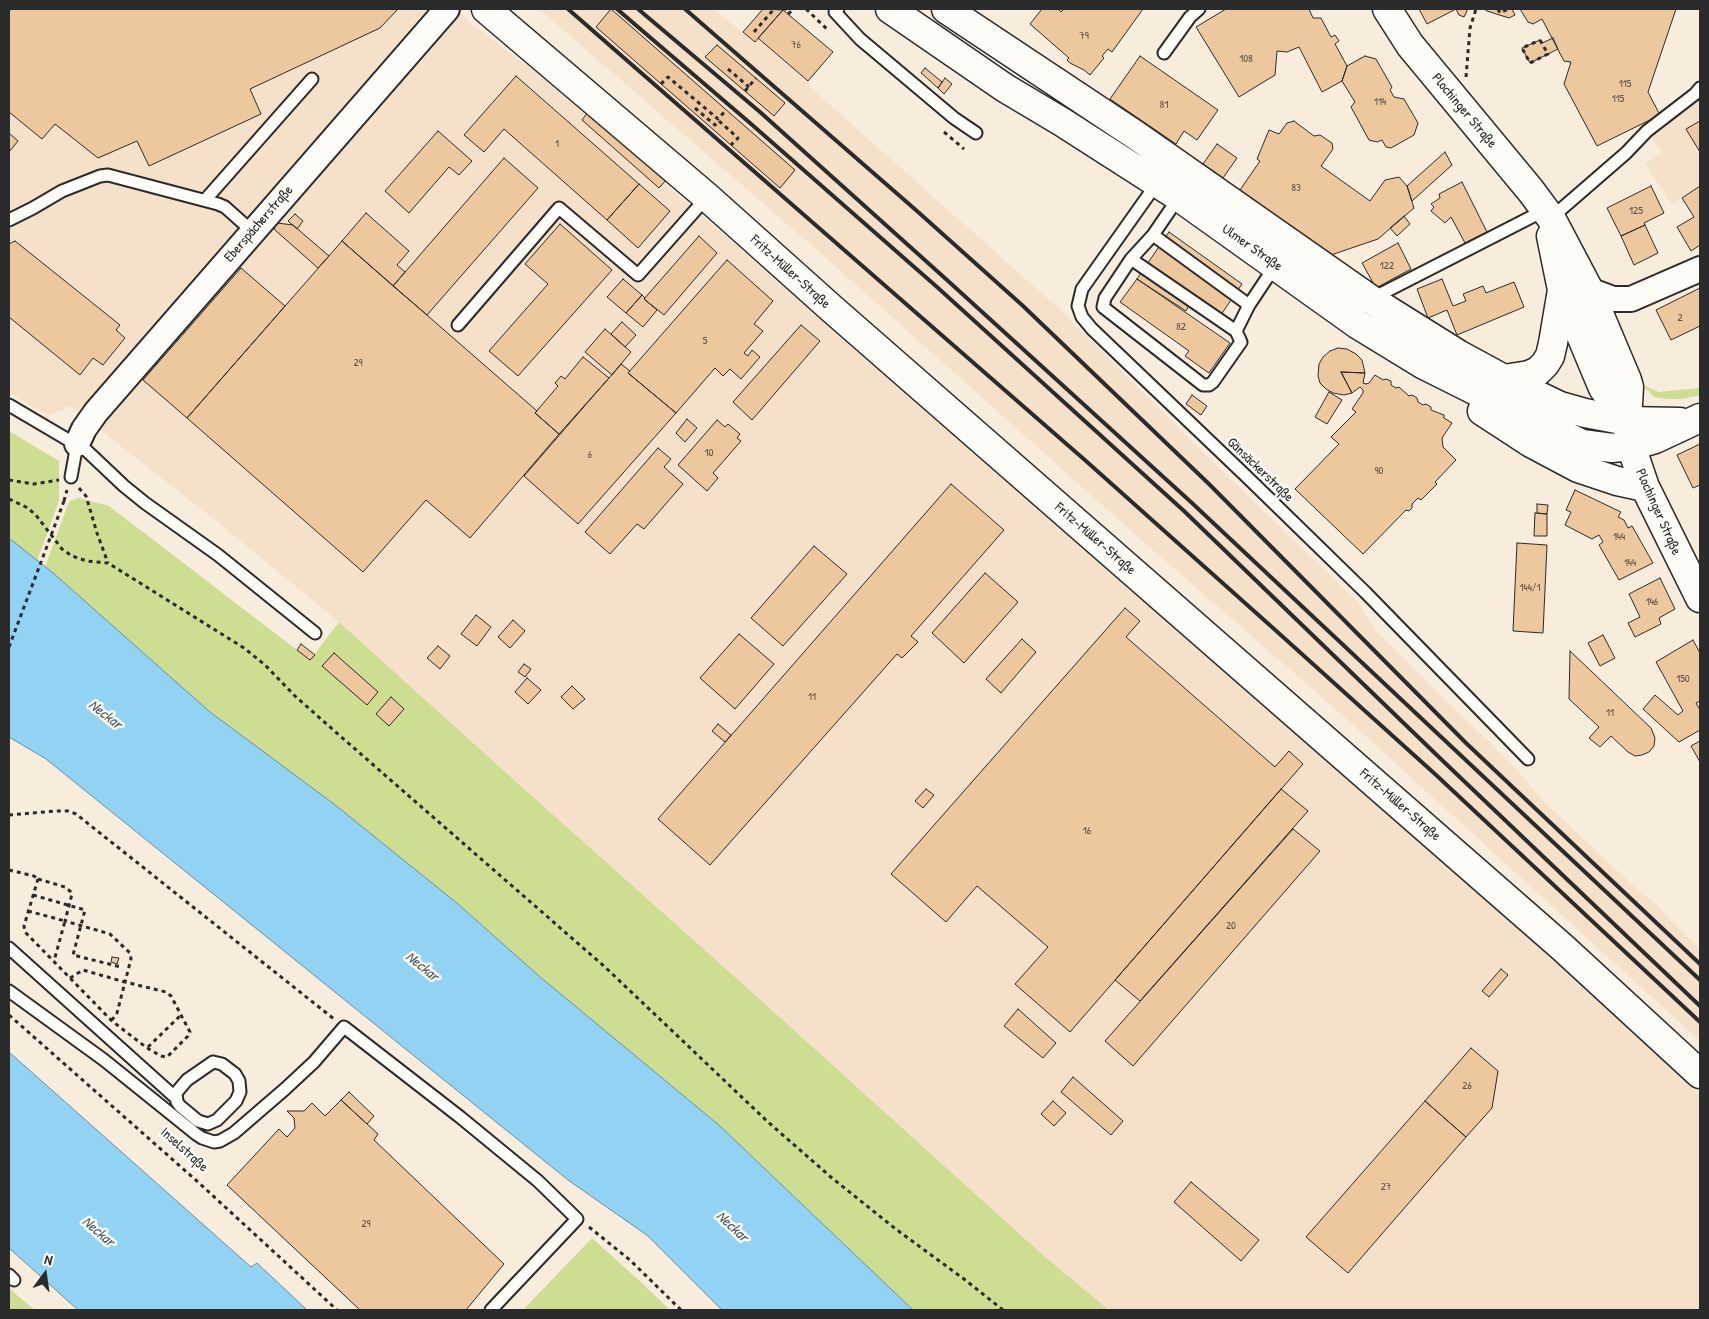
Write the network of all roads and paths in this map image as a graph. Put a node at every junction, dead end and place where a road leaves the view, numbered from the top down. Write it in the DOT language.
graph roads {
  1 [pos="447,9"];
  2 [pos="486,9"];
  3 [pos="767,9"];
  4 [pos="774,9"];
  5 [pos="794,9"];
  6 [pos="890,9"];
  7 [pos="946,9"];
  8 [pos="1199,9"];
  9 [pos="1387,9"];
  10 [pos="1476,9"];
  11 [pos="1498,9"];
  12 [pos="1508,9"];
  13 [pos="835,10"];
  14 [pos="787,11"];
  15 [pos="771,12"];
  16 [pos="754,32"];
  17 [pos="1542,43"];
  18 [pos="1164,53"];
  19 [pos="728,69"];
  20 [pos="756,78"];
  21 [pos="312,79"];
  22 [pos="1466,80"];
  23 [pos="661,84"];
  24 [pos="749,86"];
  25 [pos="1700,88"];
  26 [pos="745,91"];
  27 [pos="695,108"];
  28 [pos="726,110"];
  29 [pos="718,119"];
  30 [pos="711,128"];
  31 [pos="976,133"];
  32 [pos="731,146"];
  33 [pos="1168,190"];
  34 [pos="707,197"];
  35 [pos="206,199"];
  36 [pos="1548,214"];
  37 [pos="9,220"];
  38 [pos="253,232"];
  39 [pos="1153,235"];
  40 [pos="1131,259"];
  41 [pos="1276,265"];
  42 [pos="1700,270"];
  43 [pos="1562,290"];
  44 [pos="1589,290"];
  45 [pos="1370,299"];
  46 [pos="1249,305"];
  47 [pos="458,325"];
  48 [pos="1236,331"];
  49 [pos="1424,365"];
  50 [pos="1504,379"];
  51 [pos="9,406"];
  52 [pos="1695,420"];
  53 [pos="1629,434"];
  54 [pos="77,444"];
  55 [pos="71,477"];
  56 [pos="9,480"];
  57 [pos="1644,487"];
  58 [pos="9,499"];
  59 [pos="64,501"];
  60 [pos="108,563"];
  61 [pos="1700,598"];
  62 [pos="316,633"];
  63 [pos="9,647"];
  64 [pos="1528,759"];
  65 [pos="9,814"];
  66 [pos="9,870"];
  67 [pos="38,879"];
  68 [pos="33,895"];
  69 [pos="69,905"];
  70 [pos="28,911"];
  71 [pos="65,921"];
  72 [pos="81,926"];
  73 [pos="9,948"];
  74 [pos="53,961"];
  75 [pos="120,967"];
  76 [pos="70,978"];
  77 [pos="125,982"];
  78 [pos="9,991"];
  79 [pos="9,1015"];
  80 [pos="181,1015"];
  81 [pos="112,1021"];
  82 [pos="344,1027"];
  83 [pos="147,1048"];
  84 [pos="1700,1074"];
  85 [pos="176,1106"];
  86 [pos="577,1219"];
  87 [pos="337,1310"];
  88 [pos="491,1310"];
  89 [pos="682,1310"];
  90 [pos="1003,1310"];
  1 -- 38 [label="street, Eberspächerstraße"];
  2 -- 34 [label="street, Fritz-Müller-Straße"];
  3 -- 15 [label="path"];
  4 -- 15 [label="path"];
  5 -- 14 [label="path"];
  6 -- 33 [label="street, Ulmer Straße"];
  7 -- 45 [label="street, Ulmer Straße"];
  8 -- 18 [label="lane"];
  9 -- 36 [label="street, Plochinger Straße"];
  10 -- 22 [label="path"];
  11 -- 12 [label="path"];
  13 -- 31 [label="lane"];
  15 -- 16 [label="path"];
  17 -- 17 [label="path"];
  19 -- 24 [label="path"];
  20 -- 24 [label="path"];
  21 -- 35 [label="lane"];
  23 -- 29 [label="path"];
  24 -- 26 [label="path"];
  25 -- 36 [label="lane"];
  27 -- 32 [label="path"];
  28 -- 29 [label="path"];
  29 -- 30 [label="path"];
  33 -- 39 [label="lane"];
  33 -- 41 [label="street, Ulmer Straße"];
  33 -- 64 [label="lane, Gänsäckerstraße"];
  34 -- 47 [label="lane"];
  34 -- 84 [label="street, Fritz-Müller-Straße"];
  35 -- 37 [label="lane"];
  35 -- 38 [label="lane"];
  36 -- 43 [label="street, Plochinger Straße"];
  36 -- 44 [label="street, Plochinger Straße"];
  36 -- 45 [label="lane"];
  38 -- 54 [label="street, Eberspächerstraße"];
  39 -- 40 [label="lane"];
  39 -- 46 [label="lane"];
  40 -- 48 [label="lane"];
  40 -- 48 [label="lane"];
  41 -- 46 [label="lane"];
  41 -- 49 [label="street, Ulmer Straße"];
  42 -- 44 [label="street"];
  43 -- 50 [label="street"];
  43 -- 53 [label="street, Plochinger Straße"];
  44 -- 53 [label="street, Plochinger Straße"];
  45 -- 50 [label="street, Ulmer Straße"];
  46 -- 48 [label="lane"];
  49 -- 53 [label="street, Ulmer Straße"];
  49 -- 57 [label="street"];
  50 -- 53 [label="street, Ulmer Straße"];
  51 -- 54 [label="lane"];
  52 -- 53 [label="street"];
  53 -- 57 [label="street, Plochinger Straße"];
  54 -- 55 [label="lane"];
  54 -- 62 [label="lane"];
  55 -- 56 [label="path"];
  55 -- 60 [label="path"];
  57 -- 61 [label="street, Plochinger Straße"];
  58 -- 60 [label="path"];
  59 -- 63 [label="path, bridge"];
  60 -- 90 [label="path"];
  65 -- 82 [label="path"];
  66 -- 67 [label="path"];
  67 -- 68 [label="path"];
  67 -- 69 [label="path"];
  68 -- 69 [label="path"];
  68 -- 70 [label="path"];
  69 -- 71 [label="path"];
  69 -- 72 [label="path"];
  70 -- 71 [label="path"];
  70 -- 74 [label="path"];
  71 -- 72 [label="path"];
  71 -- 74 [label="path"];
  72 -- 75 [label="path"];
  72 -- 77 [label="path"];
  73 -- 85 [label="lane"];
  74 -- 76 [label="path"];
  76 -- 77 [label="path"];
  76 -- 81 [label="path"];
  77 -- 80 [label="path"];
  77 -- 81 [label="path"];
  78 -- 85 [label="lane"];
  79 -- 87 [label="path, Inselstraße"];
  80 -- 83 [label="path"];
  80 -- 83 [label="path"];
  81 -- 83 [label="path"];
  82 -- 85 [label="lane"];
  82 -- 86 [label="lane"];
  85 -- 85 [label="lane"];
  86 -- 88 [label="lane"];
  86 -- 89 [label="path"];
}
